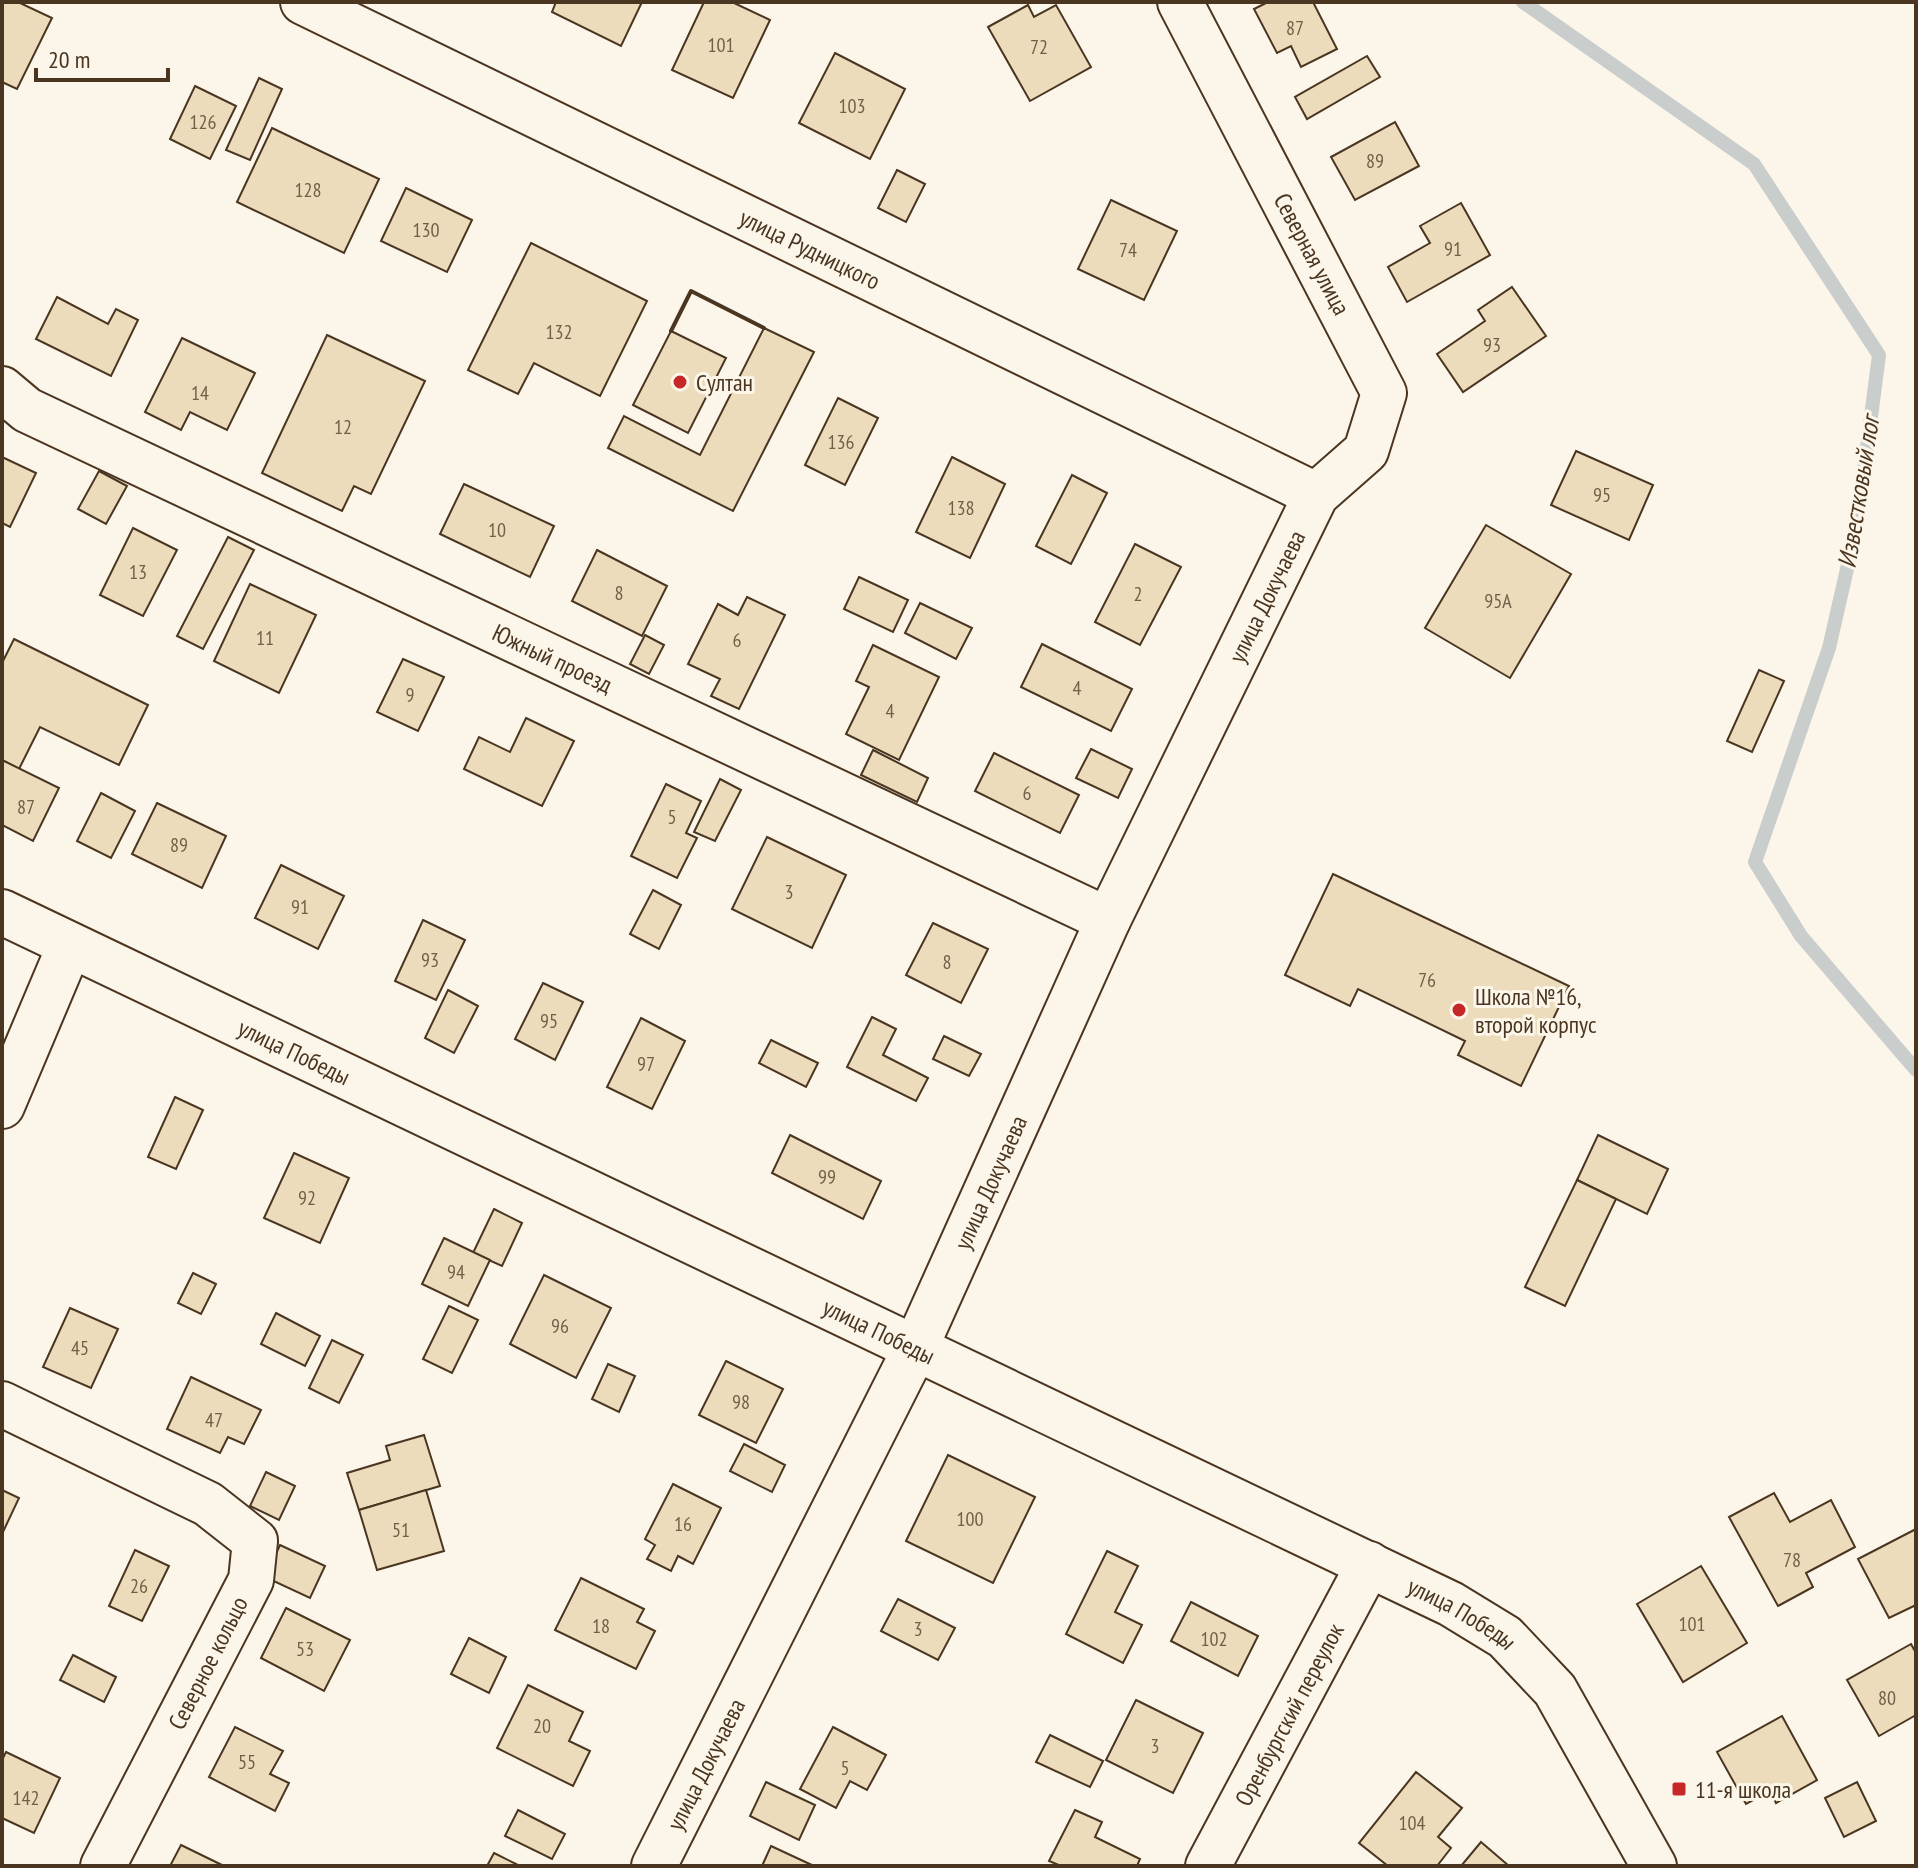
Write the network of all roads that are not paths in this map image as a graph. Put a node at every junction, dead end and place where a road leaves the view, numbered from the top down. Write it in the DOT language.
graph roads {
  1 [pos="303,2"];
  2 [pos="1180,2"];
  3 [pos="2,389"];
  4 [pos="1316,495"];
  5 [pos="2,912"];
  6 [pos="1108,920"];
  7 [pos="70,945"];
  8 [pos="2,1106"];
  9 [pos="915,1349"];
  10 [pos="2,1404"];
  11 [pos="1369,1564"];
  12 [pos="103,1866"];
  13 [pos="654,1866"];
  14 [pos="1208,1866"];
  15 [pos="1654,1866"];
  1 -- 4 [label="street, улица Рудницкого"];
  2 -- 4 [label="street, Северная улица"];
  3 -- 6 [label="street, Южный проезд"];
  4 -- 6 [label="street, улица Докучаева"];
  5 -- 7 [label="street, улица Победы"];
  6 -- 9 [label="street, улица Докучаева"];
  7 -- 8 [label="street"];
  7 -- 9 [label="street, улица Победы"];
  9 -- 11 [label="street, улица Победы"];
  9 -- 13 [label="street, улица Докучаева"];
  10 -- 12 [label="street, Северное кольцо"];
  11 -- 14 [label="street, Оренбургский переулок"];
  11 -- 15 [label="street, улица Победы"];
}
